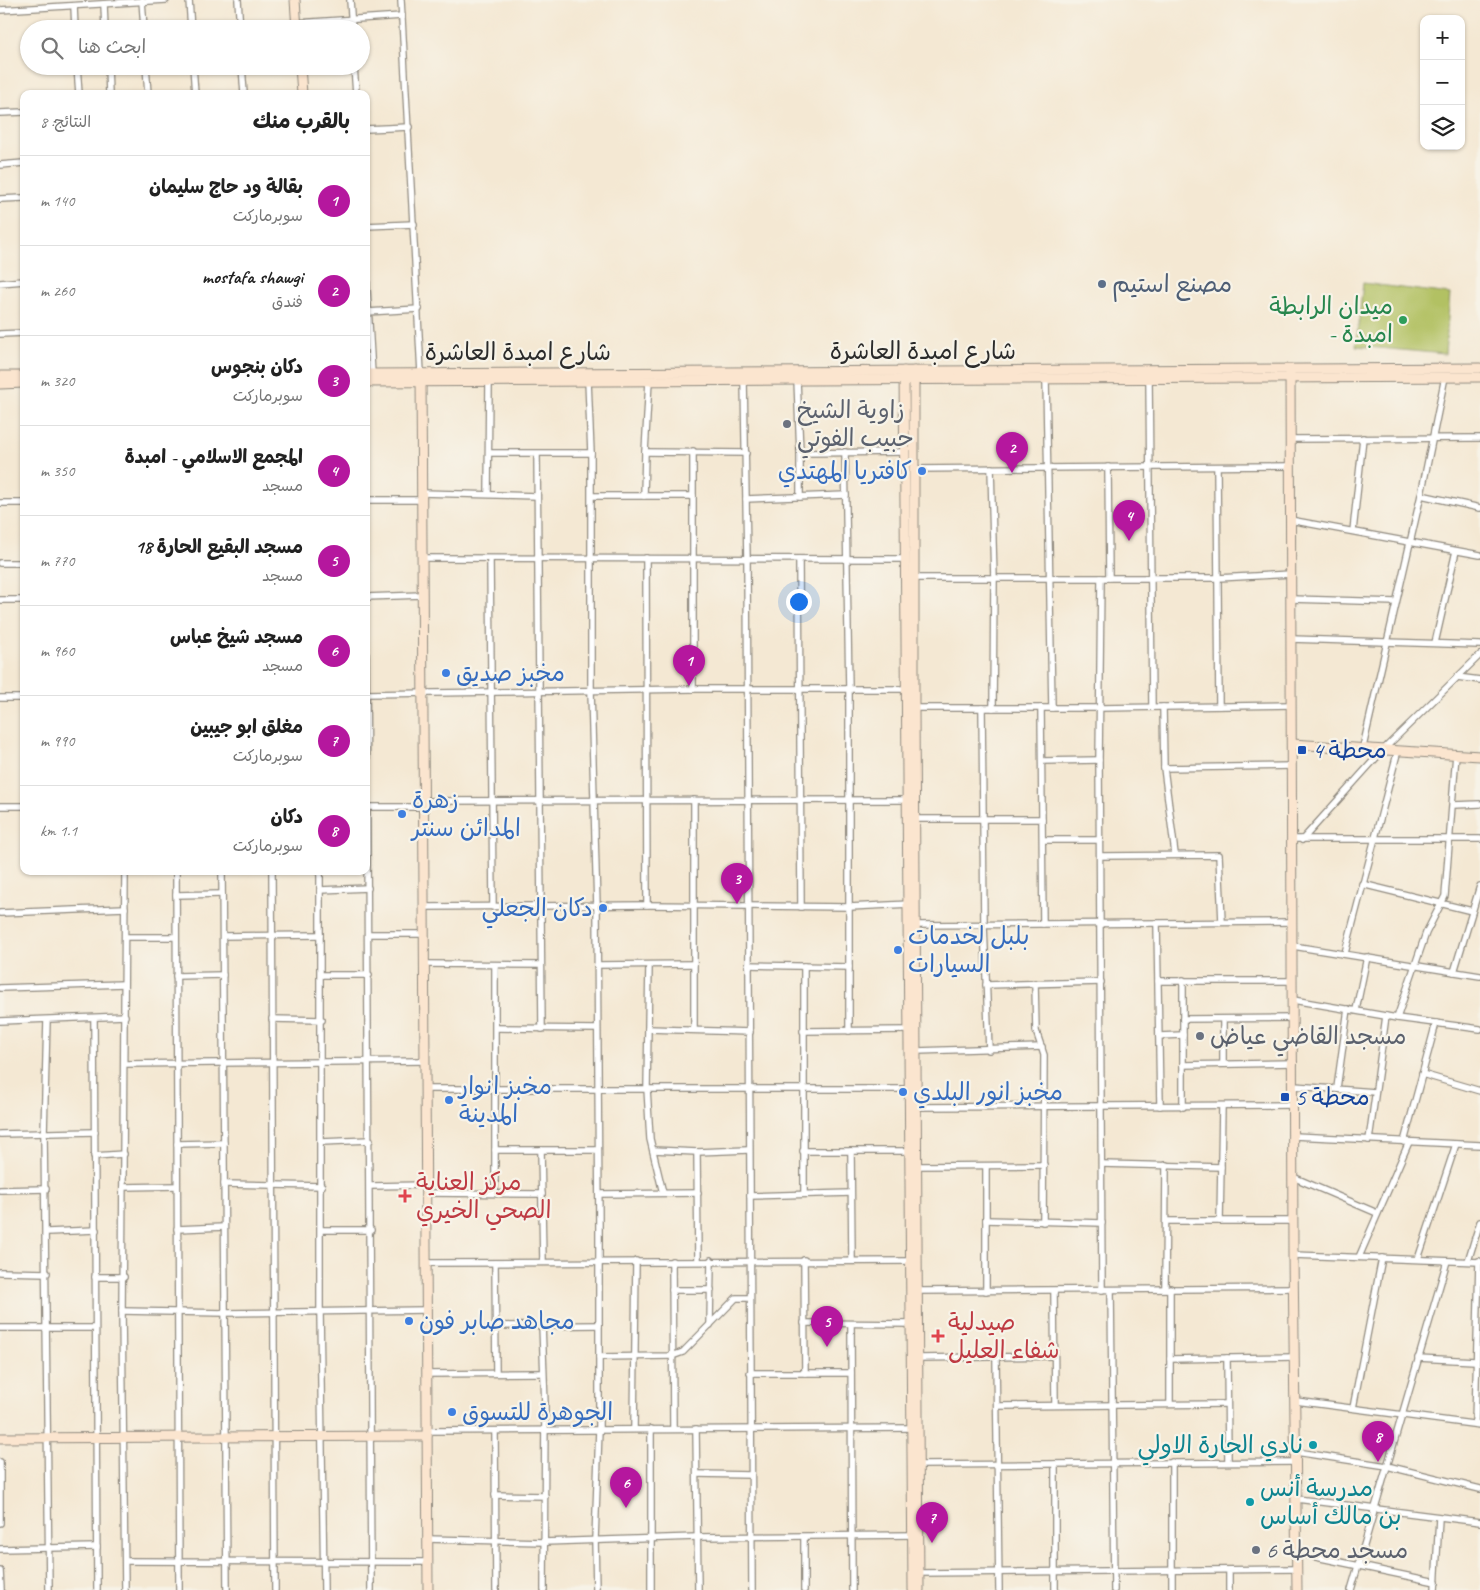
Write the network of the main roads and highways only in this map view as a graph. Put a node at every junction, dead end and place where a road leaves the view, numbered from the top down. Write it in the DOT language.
graph roads {
  1 [pos="295,0"];
  2 [pos="297,20"];
  3 [pos="301,75"];
  4 [pos="302,90"];
  5 [pos="1480,368"];
  6 [pos="370,374"];
  7 [pos="1290,375"];
  8 [pos="0,376"];
  9 [pos="20,376"];
  10 [pos="904,376"];
  11 [pos="914,376"];
  12 [pos="421,377"];
  13 [pos="1480,377"];
  14 [pos="370,382"];
  15 [pos="20,383"];
  16 [pos="0,384"];
  17 [pos="909,610"];
  18 [pos="910,708"];
  19 [pos="1292,744"];
  20 [pos="1480,756"];
  21 [pos="912,904"];
  22 [pos="913,1089"];
  23 [pos="913,1107"];
  24 [pos="914,1261"];
  25 [pos="915,1428"];
  26 [pos="427,1433"];
  27 [pos="0,1438"];
  28 [pos="916,1535"];
  29 [pos="428,1590"];
  30 [pos="913,1590"];
  31 [pos="919,1590"];
  32 [pos="1298,1590"];
  1 -- 2 [label="main road"];
  3 -- 4 [label="main road"];
  5 -- 7 [label="main road, شارع امبدة العاشرة"];
  6 -- 12 [label="main road, شارع امبدة العاشرة"];
  7 -- 11 [label="main road, شارع امبدة العاشرة"];
  7 -- 11 [label="main road, شارع امبدة العاشرة"];
  7 -- 13 [label="main road, شارع امبدة العاشرة"];
  7 -- 19 [label="main road"];
  8 -- 9 [label="main road"];
  10 -- 11 [label="main road, شارع امبدة العاشرة"];
  10 -- 12 [label="main road, شارع امبدة العاشرة"];
  10 -- 12 [label="main road, شارع امبدة العاشرة"];
  10 -- 17 [label="main road"];
  11 -- 17 [label="main road"];
  12 -- 14 [label="main road, شارع امبدة العاشرة"];
  12 -- 26 [label="main road"];
  15 -- 16 [label="main road"];
  17 -- 18 [label="main road"];
  17 -- 18 [label="main road"];
  18 -- 21 [label="main road"];
  18 -- 21 [label="main road"];
  19 -- 20 [label="main road"];
  19 -- 32 [label="main road"];
  21 -- 22 [label="main road"];
  21 -- 22 [label="main road"];
  22 -- 23 [label="main road"];
  23 -- 24 [label="main road"];
  23 -- 24 [label="main road"];
  24 -- 25 [label="main road"];
  24 -- 25 [label="main road"];
  25 -- 28 [label="main road"];
  25 -- 28 [label="main road"];
  26 -- 27 [label="main road"];
  26 -- 29 [label="main road"];
  28 -- 30 [label="main road"];
  28 -- 31 [label="main road"];
}
